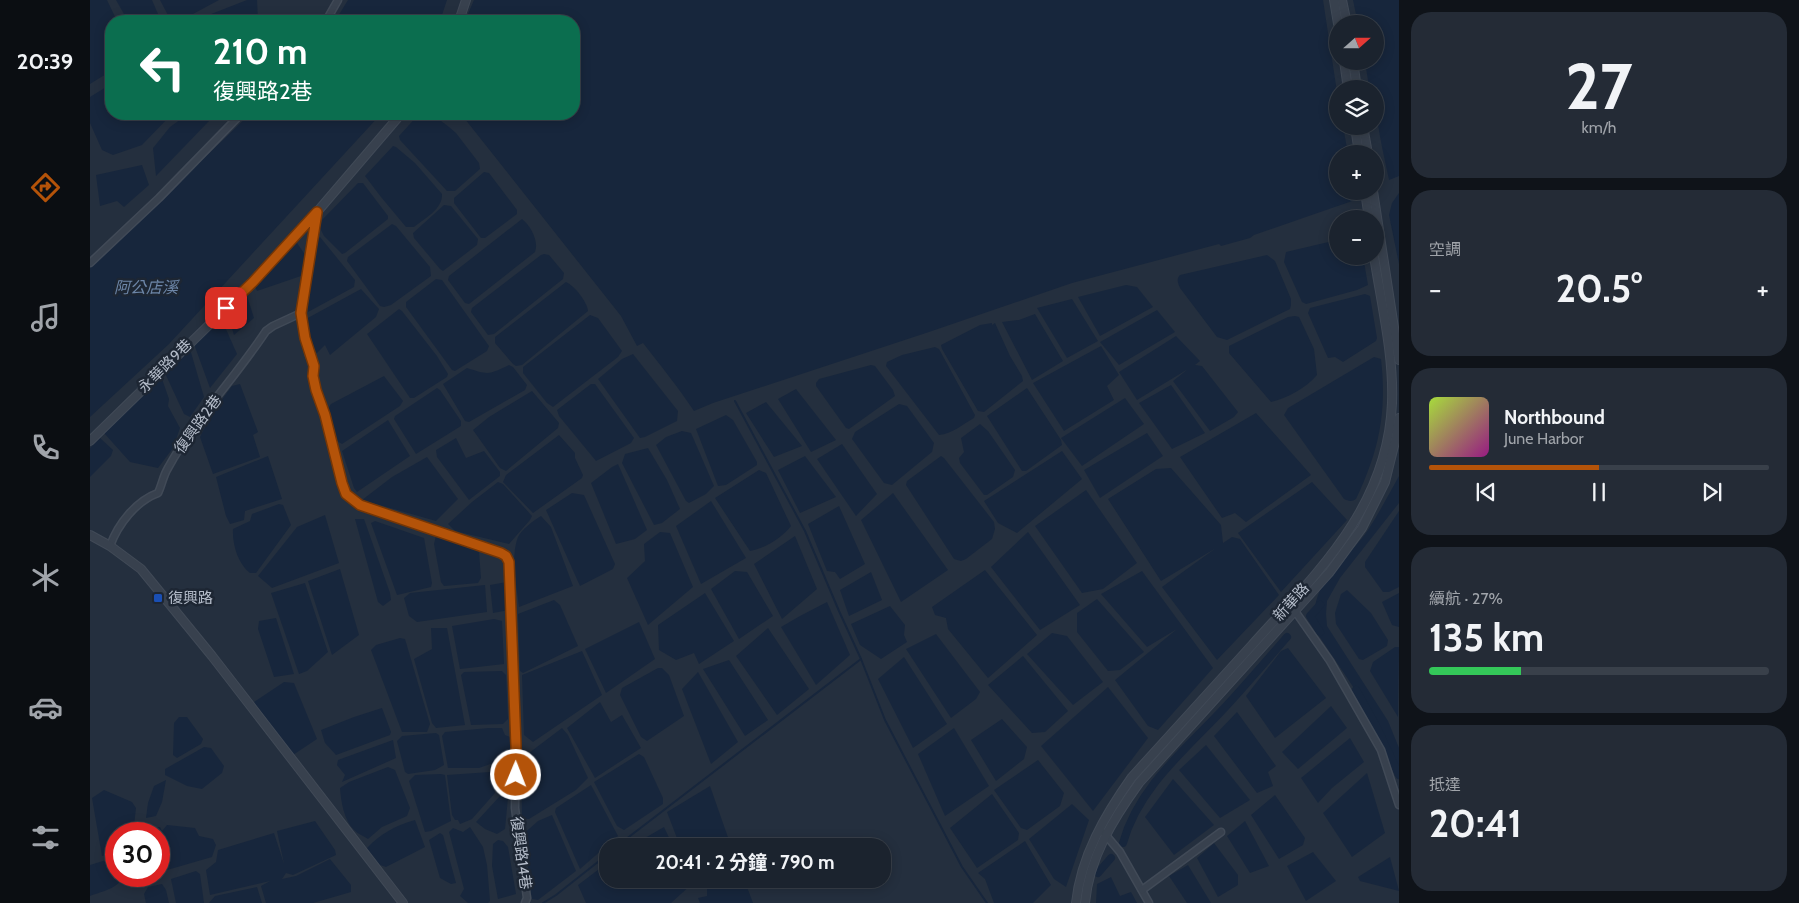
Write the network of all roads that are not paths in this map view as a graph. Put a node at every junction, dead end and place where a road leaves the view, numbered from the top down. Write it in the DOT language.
graph roads {
  1 [pos="338,0"];
  2 [pos="466,0"];
  3 [pos="1334,0"];
  4 [pos="1342,0"];
  5 [pos="329,15"];
  6 [pos="461,15"];
  7 [pos="1336,15"];
  8 [pos="1345,15"];
  9 [pos="235,120"];
  10 [pos="397,120"];
  11 [pos="1374,200"];
  12 [pos="317,212"];
  13 [pos="90,262"];
  14 [pos="1375,265"];
  15 [pos="301,313"];
  16 [pos="1399,360"];
  17 [pos="1399,418"];
  18 [pos="90,441"];
  19 [pos="90,535"];
  20 [pos="110,546"];
  21 [pos="1295,611"];
  22 [pos="1399,806"];
  23 [pos="1101,827"];
  24 [pos="1221,832"];
  25 [pos="1106,837"];
  26 [pos="1142,890"];
  27 [pos="403,903"];
  28 [pos="525,903"];
  29 [pos="1076,903"];
  30 [pos="1085,903"];
  31 [pos="1150,903"];
  1 -- 5 [label="street"];
  2 -- 6 [label="street"];
  3 -- 7 [label="street"];
  4 -- 8 [label="street"];
  9 -- 13 [label="street"];
  10 -- 12 [label="street, 永華路9巷"];
  11 -- 16 [label="street"];
  12 -- 15 [label="street"];
  12 -- 18 [label="street, 永華路9巷"];
  14 -- 23 [label="street, 新華路"];
  15 -- 20 [label="street, 復興路2巷"];
  15 -- 28 [label="street, 復興路14巷"];
  17 -- 21 [label="street, 新華路"];
  19 -- 20 [label="street"];
  20 -- 27 [label="street"];
  21 -- 22 [label="street"];
  21 -- 25 [label="street, 新華路"];
  23 -- 25 [label="street"];
  23 -- 29 [label="street, 新華路"];
  24 -- 26 [label="street"];
  25 -- 26 [label="street"];
  25 -- 30 [label="street, 新華路"];
  26 -- 31 [label="street"];
}
